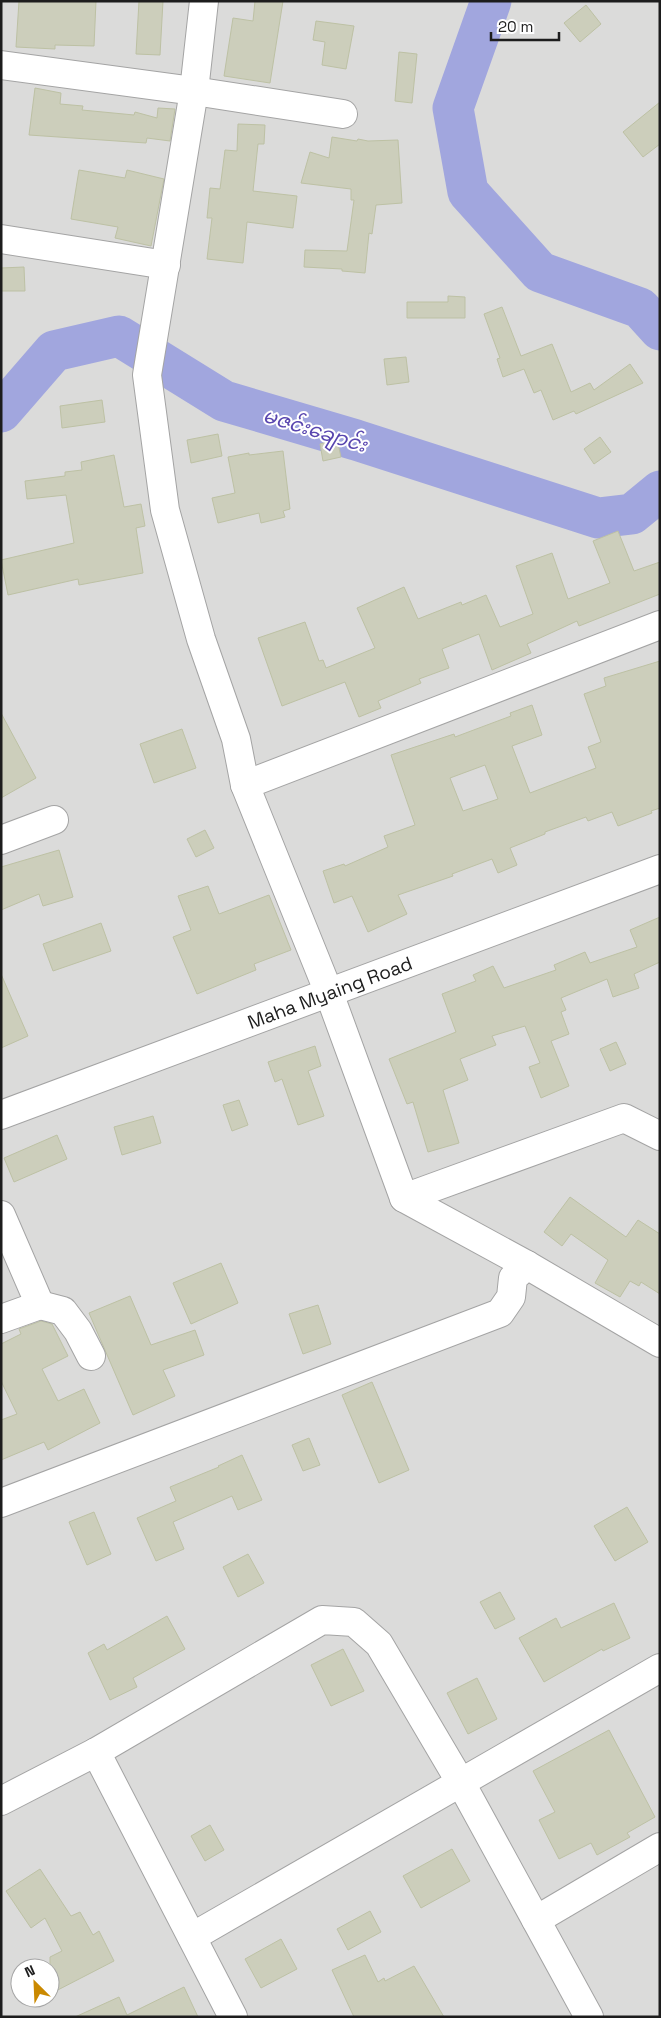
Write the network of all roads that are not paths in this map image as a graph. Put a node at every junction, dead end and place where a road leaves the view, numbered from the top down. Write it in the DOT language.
graph roads {
  1 [pos="204,1"];
  2 [pos="1,65"];
  3 [pos="194,91"];
  4 [pos="343,114"];
  5 [pos="1,239"];
  6 [pos="166,269"];
  7 [pos="660,625"];
  8 [pos="245,785"];
  9 [pos="54,820"];
  10 [pos="1,840"];
  11 [pos="660,869"];
  12 [pos="329,993"];
  13 [pos="1,1115"];
  14 [pos="660,1136"];
  15 [pos="404,1198"];
  16 [pos="1,1215"];
  17 [pos="528,1265"];
  18 [pos="40,1305"];
  19 [pos="1,1319"];
  20 [pos="660,1344"];
  21 [pos="91,1356"];
  22 [pos="1,1502"];
  23 [pos="660,1668"];
  24 [pos="96,1752"];
  25 [pos="461,1783"];
  26 [pos="1,1801"];
  27 [pos="660,1847"];
  28 [pos="536,1920"];
  29 [pos="192,1937"];
  30 [pos="233,2017"];
  31 [pos="589,2017"];
  1 -- 3 [label="street"];
  2 -- 3 [label="street"];
  3 -- 4 [label="street"];
  3 -- 6 [label="street"];
  5 -- 6 [label="street"];
  6 -- 8 [label="street"];
  7 -- 8 [label="street"];
  8 -- 12 [label="street"];
  9 -- 10 [label="street"];
  11 -- 12 [label="street, Maha Myaing Road"];
  12 -- 13 [label="street, Maha Myaing Road"];
  12 -- 15 [label="street"];
  14 -- 15 [label="street"];
  15 -- 17 [label="street"];
  16 -- 18 [label="street"];
  17 -- 20 [label="street"];
  17 -- 22 [label="street"];
  18 -- 19 [label="street"];
  18 -- 21 [label="street"];
  23 -- 25 [label="street"];
  24 -- 25 [label="street"];
  24 -- 26 [label="street"];
  24 -- 29 [label="street"];
  25 -- 28 [label="street"];
  25 -- 29 [label="street"];
  27 -- 28 [label="street"];
  28 -- 31 [label="street"];
  29 -- 30 [label="street"];
}
